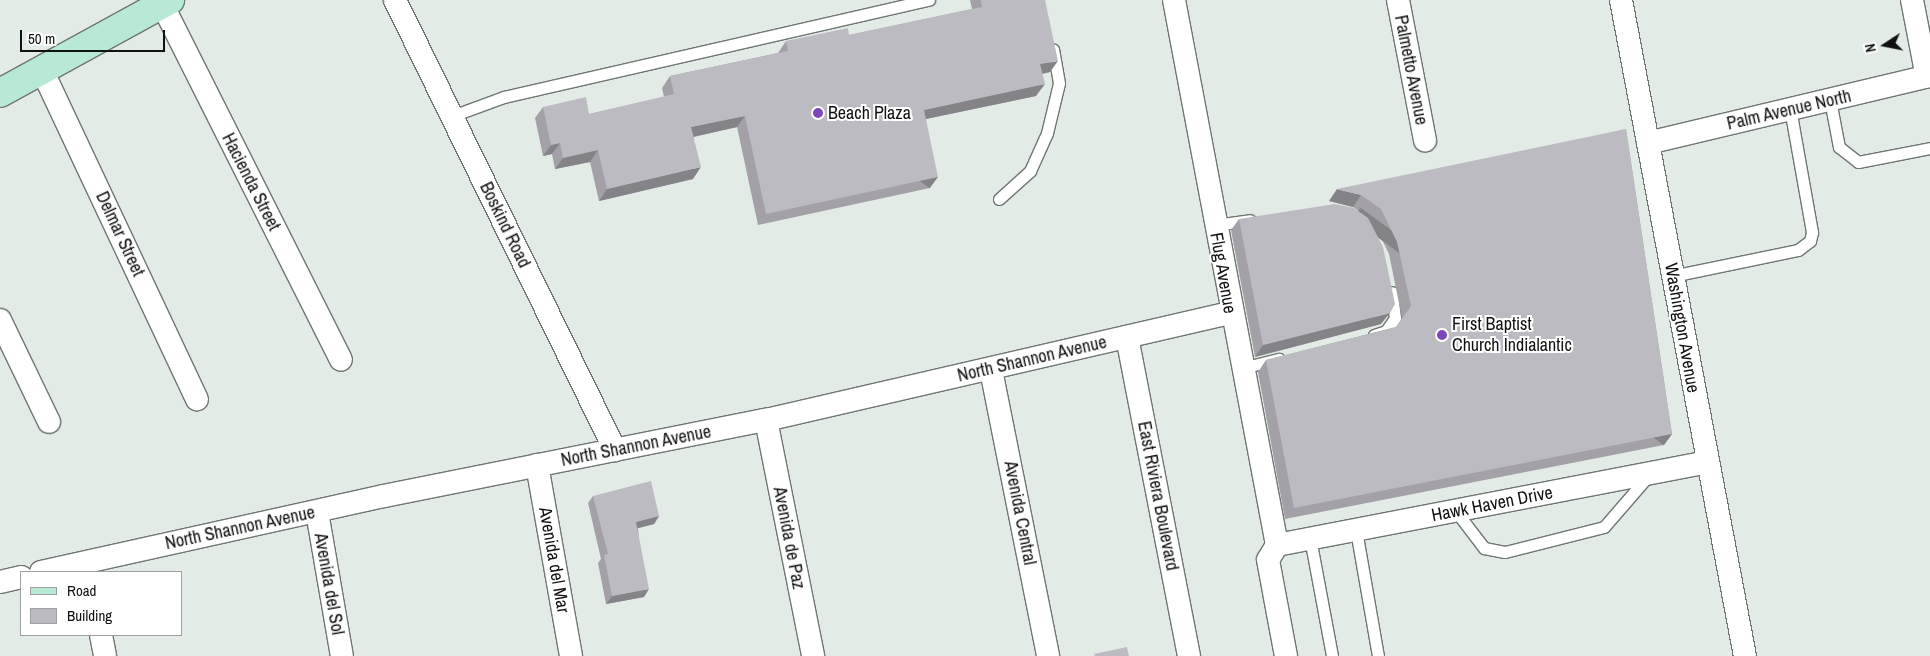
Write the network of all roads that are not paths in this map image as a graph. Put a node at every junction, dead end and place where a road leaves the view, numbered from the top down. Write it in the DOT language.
graph roads {
  1 [pos="395,0"];
  2 [pos="929,0"];
  3 [pos="1174,0"];
  4 [pos="1398,0"];
  5 [pos="1621,0"];
  6 [pos="1912,0"];
  7 [pos="166,2"];
  8 [pos="1051,37"];
  9 [pos="42,70"];
  10 [pos="1929,77"];
  11 [pos="0,92"];
  12 [pos="1830,100"];
  13 [pos="1790,109"];
  14 [pos="452,116"];
  15 [pos="1425,140"];
  16 [pos="1648,143"];
  17 [pos="1930,148"];
  18 [pos="999,199"];
  19 [pos="1262,218"];
  20 [pos="1214,225"];
  21 [pos="1672,276"];
  22 [pos="1390,284"];
  23 [pos="1231,313"];
  24 [pos="0,320"];
  25 [pos="1126,337"];
  26 [pos="1362,338"];
  27 [pos="1288,356"];
  28 [pos="341,360"];
  29 [pos="1242,368"];
  30 [pos="991,370"];
  31 [pos="197,398"];
  32 [pos="766,420"];
  33 [pos="49,422"];
  34 [pos="615,450"];
  35 [pos="1706,462"];
  36 [pos="537,465"];
  37 [pos="1650,473"];
  38 [pos="1455,510"];
  39 [pos="316,512"];
  40 [pos="1356,530"];
  41 [pos="1310,538"];
  42 [pos="1277,545"];
  43 [pos="87,567"];
  44 [pos="50,571"];
  45 [pos="20,577"];
  46 [pos="0,582"];
  47 [pos="101,636"];
  48 [pos="105,656"];
  49 [pos="342,656"];
  50 [pos="571,656"];
  51 [pos="813,656"];
  52 [pos="1048,656"];
  53 [pos="1189,656"];
  54 [pos="1286,656"];
  55 [pos="1332,656"];
  56 [pos="1378,656"];
  57 [pos="1745,656"];
  1 -- 14 [label="street, Boskind Road"];
  2 -- 14 [label="lane"];
  3 -- 20 [label="street, Flug Avenue"];
  4 -- 15 [label="street, Palmetto Avenue"];
  5 -- 16 [label="street, Washington Avenue"];
  6 -- 10 [label="street"];
  7 -- 9 [label="main road"];
  7 -- 28 [label="street, Hacienda Street"];
  8 -- 18 [label="lane"];
  9 -- 11 [label="main road"];
  9 -- 31 [label="street, Delmar Street"];
  10 -- 12 [label="street, Palm Avenue North"];
  12 -- 13 [label="street, Palm Avenue North"];
  12 -- 17 [label="lane"];
  13 -- 16 [label="street, Palm Avenue North"];
  13 -- 21 [label="lane"];
  14 -- 34 [label="street, Boskind Road"];
  16 -- 21 [label="street, Washington Avenue"];
  19 -- 20 [label="lane"];
  20 -- 23 [label="street, Flug Avenue"];
  21 -- 35 [label="street, Washington Avenue"];
  22 -- 26 [label="lane"];
  23 -- 25 [label="street, North Shannon Avenue"];
  23 -- 29 [label="street, Flug Avenue"];
  24 -- 33 [label="street"];
  25 -- 30 [label="street, North Shannon Avenue"];
  25 -- 53 [label="street, East Riviera Boulevard"];
  27 -- 29 [label="lane"];
  29 -- 42 [label="street, Flug Avenue"];
  30 -- 32 [label="street, North Shannon Avenue"];
  30 -- 52 [label="street, Avenida Central"];
  32 -- 34 [label="street, North Shannon Avenue"];
  32 -- 51 [label="street, Avenida de Paz"];
  34 -- 36 [label="street, North Shannon Avenue"];
  35 -- 37 [label="street, Hawk Haven Drive"];
  35 -- 57 [label="street, Washington Avenue"];
  36 -- 39 [label="street, North Shannon Avenue"];
  36 -- 50 [label="street, Avenida del Mar"];
  37 -- 38 [label="street, Hawk Haven Drive"];
  37 -- 38 [label="lane"];
  38 -- 40 [label="street, Hawk Haven Drive"];
  39 -- 43 [label="street, North Shannon Avenue"];
  39 -- 49 [label="street, Avenida del Sol"];
  40 -- 41 [label="street, Hawk Haven Drive"];
  40 -- 56 [label="lane"];
  41 -- 42 [label="street, Hawk Haven Drive"];
  41 -- 55 [label="lane"];
  42 -- 54 [label="street"];
  43 -- 44 [label="street, North Shannon Avenue"];
  45 -- 46 [label="street"];
  47 -- 48 [label="street"];
}
